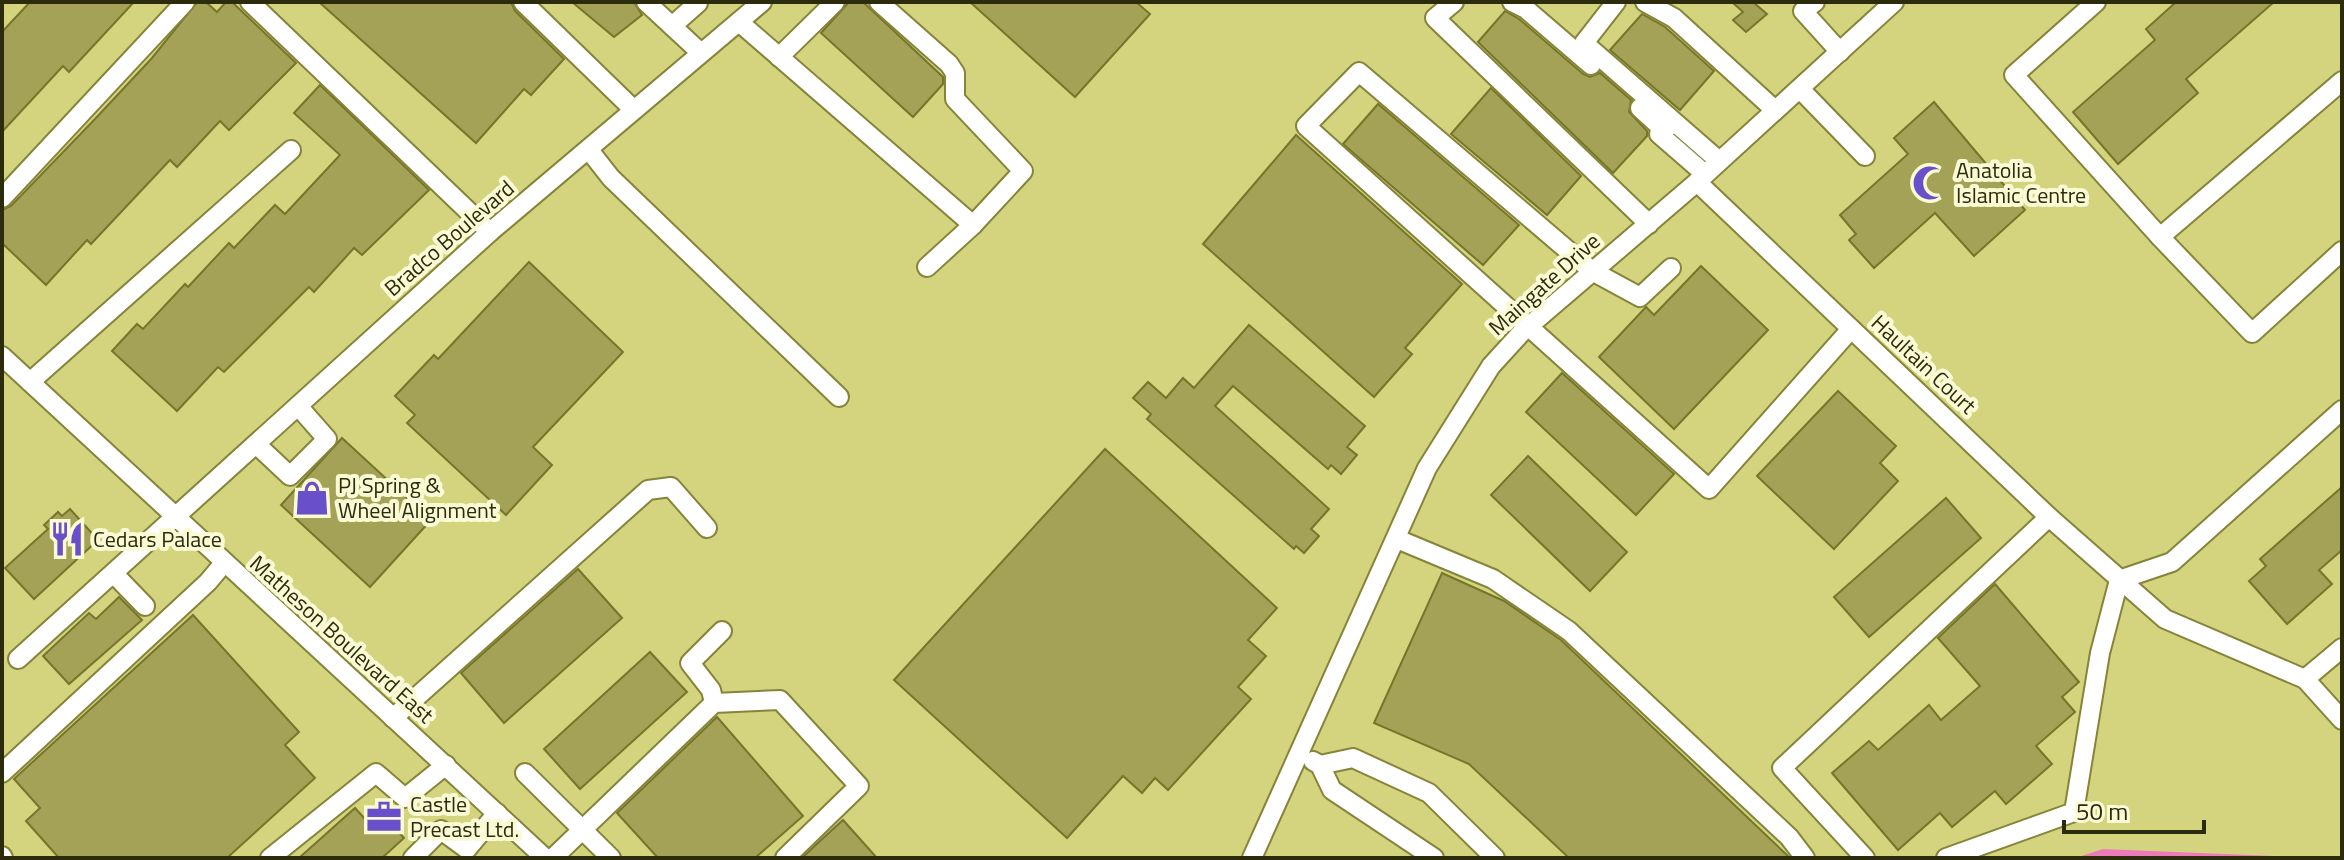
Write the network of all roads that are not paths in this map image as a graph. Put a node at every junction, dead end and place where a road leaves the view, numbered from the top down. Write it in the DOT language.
graph roads {
  1 [pos="185,2"];
  2 [pos="250,2"];
  3 [pos="523,2"];
  4 [pos="646,2"];
  5 [pos="762,2"];
  6 [pos="835,2"];
  7 [pos="879,2"];
  8 [pos="1454,2"];
  9 [pos="1512,2"];
  10 [pos="1616,2"];
  11 [pos="1645,2"];
  12 [pos="1815,2"];
  13 [pos="1894,2"];
  14 [pos="2096,2"];
  15 [pos="698,3"];
  16 [pos="1671,10"];
  17 [pos="739,22"];
  18 [pos="672,26"];
  19 [pos="1840,52"];
  20 [pos="701,53"];
  21 [pos="779,57"];
  22 [pos="2342,81"];
  23 [pos="1800,89"];
  24 [pos="634,110"];
  25 [pos="1775,110"];
  26 [pos="1669,126"];
  27 [pos="291,150"];
  28 [pos="589,150"];
  29 [pos="1865,156"];
  30 [pos="1718,160"];
  31 [pos="1701,178"];
  32 [pos="2,198"];
  33 [pos="1649,224"];
  34 [pos="973,225"];
  35 [pos="490,232"];
  36 [pos="2160,237"];
  37 [pos="2342,251"];
  38 [pos="927,267"];
  39 [pos="1671,268"];
  40 [pos="1592,271"];
  41 [pos="1531,326"];
  42 [pos="1851,329"];
  43 [pos="2,356"];
  44 [pos="30,382"];
  45 [pos="839,397"];
  46 [pos="298,406"];
  47 [pos="2342,410"];
  48 [pos="256,444"];
  49 [pos="174,517"];
  50 [pos="2049,517"];
  51 [pos="707,528"];
  52 [pos="1397,539"];
  53 [pos="224,563"];
  54 [pos="114,574"];
  55 [pos="2119,580"];
  56 [pos="145,606"];
  57 [pos="722,631"];
  58 [pos="2342,648"];
  59 [pos="18,659"];
  60 [pos="2305,679"];
  61 [pos="714,703"];
  62 [pos="393,718"];
  63 [pos="2342,720"];
  64 [pos="1300,754"];
  65 [pos="446,765"];
  66 [pos="1320,765"];
  67 [pos="2,773"];
  68 [pos="525,773"];
  69 [pos="497,813"];
  70 [pos="582,830"];
  71 [pos="270,858"];
  72 [pos="413,858"];
  73 [pos="545,858"];
  74 [pos="553,858"];
  75 [pos="611,858"];
  76 [pos="785,858"];
  77 [pos="1252,858"];
  78 [pos="1434,858"];
  79 [pos="1495,858"];
  80 [pos="1805,858"];
  81 [pos="1865,858"];
  82 [pos="1946,858"];
  1 -- 32 [label="street"];
  2 -- 35 [label="street"];
  3 -- 24 [label="street"];
  4 -- 18 [label="street"];
  5 -- 17 [label="street, Bradco Boulevard"];
  6 -- 21 [label="street"];
  7 -- 34 [label="street"];
  8 -- 33 [label="street"];
  9 -- 26 [label="street"];
  10 -- 26 [label="street"];
  11 -- 16 [label="street"];
  12 -- 19 [label="street"];
  13 -- 19 [label="street, Maingate Drive"];
  14 -- 36 [label="street"];
  15 -- 18 [label="street"];
  16 -- 25 [label="street"];
  17 -- 20 [label="street, Bradco Boulevard"];
  17 -- 21 [label="street"];
  18 -- 20 [label="street"];
  19 -- 23 [label="street, Maingate Drive"];
  20 -- 24 [label="street, Bradco Boulevard"];
  21 -- 34 [label="street"];
  22 -- 36 [label="street"];
  23 -- 25 [label="street, Maingate Drive"];
  23 -- 29 [label="street"];
  24 -- 28 [label="street, Bradco Boulevard"];
  25 -- 30 [label="street, Maingate Drive"];
  26 -- 30 [label="street"];
  26 -- 31 [label="street, Haultain Court"];
  27 -- 44 [label="street"];
  28 -- 35 [label="street, Bradco Boulevard"];
  28 -- 45 [label="street"];
  30 -- 31 [label="street, Maingate Drive"];
  31 -- 33 [label="street, Maingate Drive"];
  31 -- 42 [label="street, Haultain Court"];
  33 -- 40 [label="street, Maingate Drive"];
  34 -- 38 [label="street"];
  35 -- 46 [label="street, Bradco Boulevard"];
  36 -- 37 [label="street"];
  39 -- 40 [label="street"];
  40 -- 41 [label="street, Maingate Drive"];
  40 -- 41 [label="street"];
  41 -- 42 [label="street"];
  41 -- 52 [label="street, Maingate Drive"];
  42 -- 50 [label="street, Haultain Court"];
  43 -- 44 [label="street, Matheson Boulevard East"];
  44 -- 49 [label="street, Matheson Boulevard East"];
  46 -- 48 [label="street, Bradco Boulevard"];
  46 -- 48 [label="street"];
  47 -- 55 [label="street"];
  48 -- 49 [label="street, Bradco Boulevard"];
  49 -- 53 [label="street, Matheson Boulevard East"];
  49 -- 54 [label="street, Bradco Boulevard"];
  50 -- 55 [label="street, Haultain Court"];
  50 -- 81 [label="street"];
  51 -- 62 [label="street"];
  52 -- 64 [label="street, Maingate Drive"];
  52 -- 80 [label="street"];
  53 -- 62 [label="street, Matheson Boulevard East"];
  53 -- 67 [label="street"];
  54 -- 56 [label="street"];
  54 -- 59 [label="street, Bradco Boulevard"];
  55 -- 60 [label="street, Haultain Court"];
  55 -- 82 [label="street"];
  57 -- 61 [label="street"];
  58 -- 60 [label="street"];
  60 -- 63 [label="street"];
  61 -- 70 [label="street"];
  61 -- 76 [label="street"];
  62 -- 65 [label="street, Matheson Boulevard East"];
  64 -- 66 [label="street"];
  64 -- 77 [label="street, Maingate Drive"];
  65 -- 69 [label="street, Matheson Boulevard East"];
  65 -- 71 [label="street"];
  66 -- 78 [label="street"];
  66 -- 79 [label="street"];
  68 -- 70 [label="street"];
  69 -- 72 [label="street"];
  69 -- 73 [label="street, Matheson Boulevard East"];
  70 -- 74 [label="street"];
  70 -- 75 [label="street"];
}
